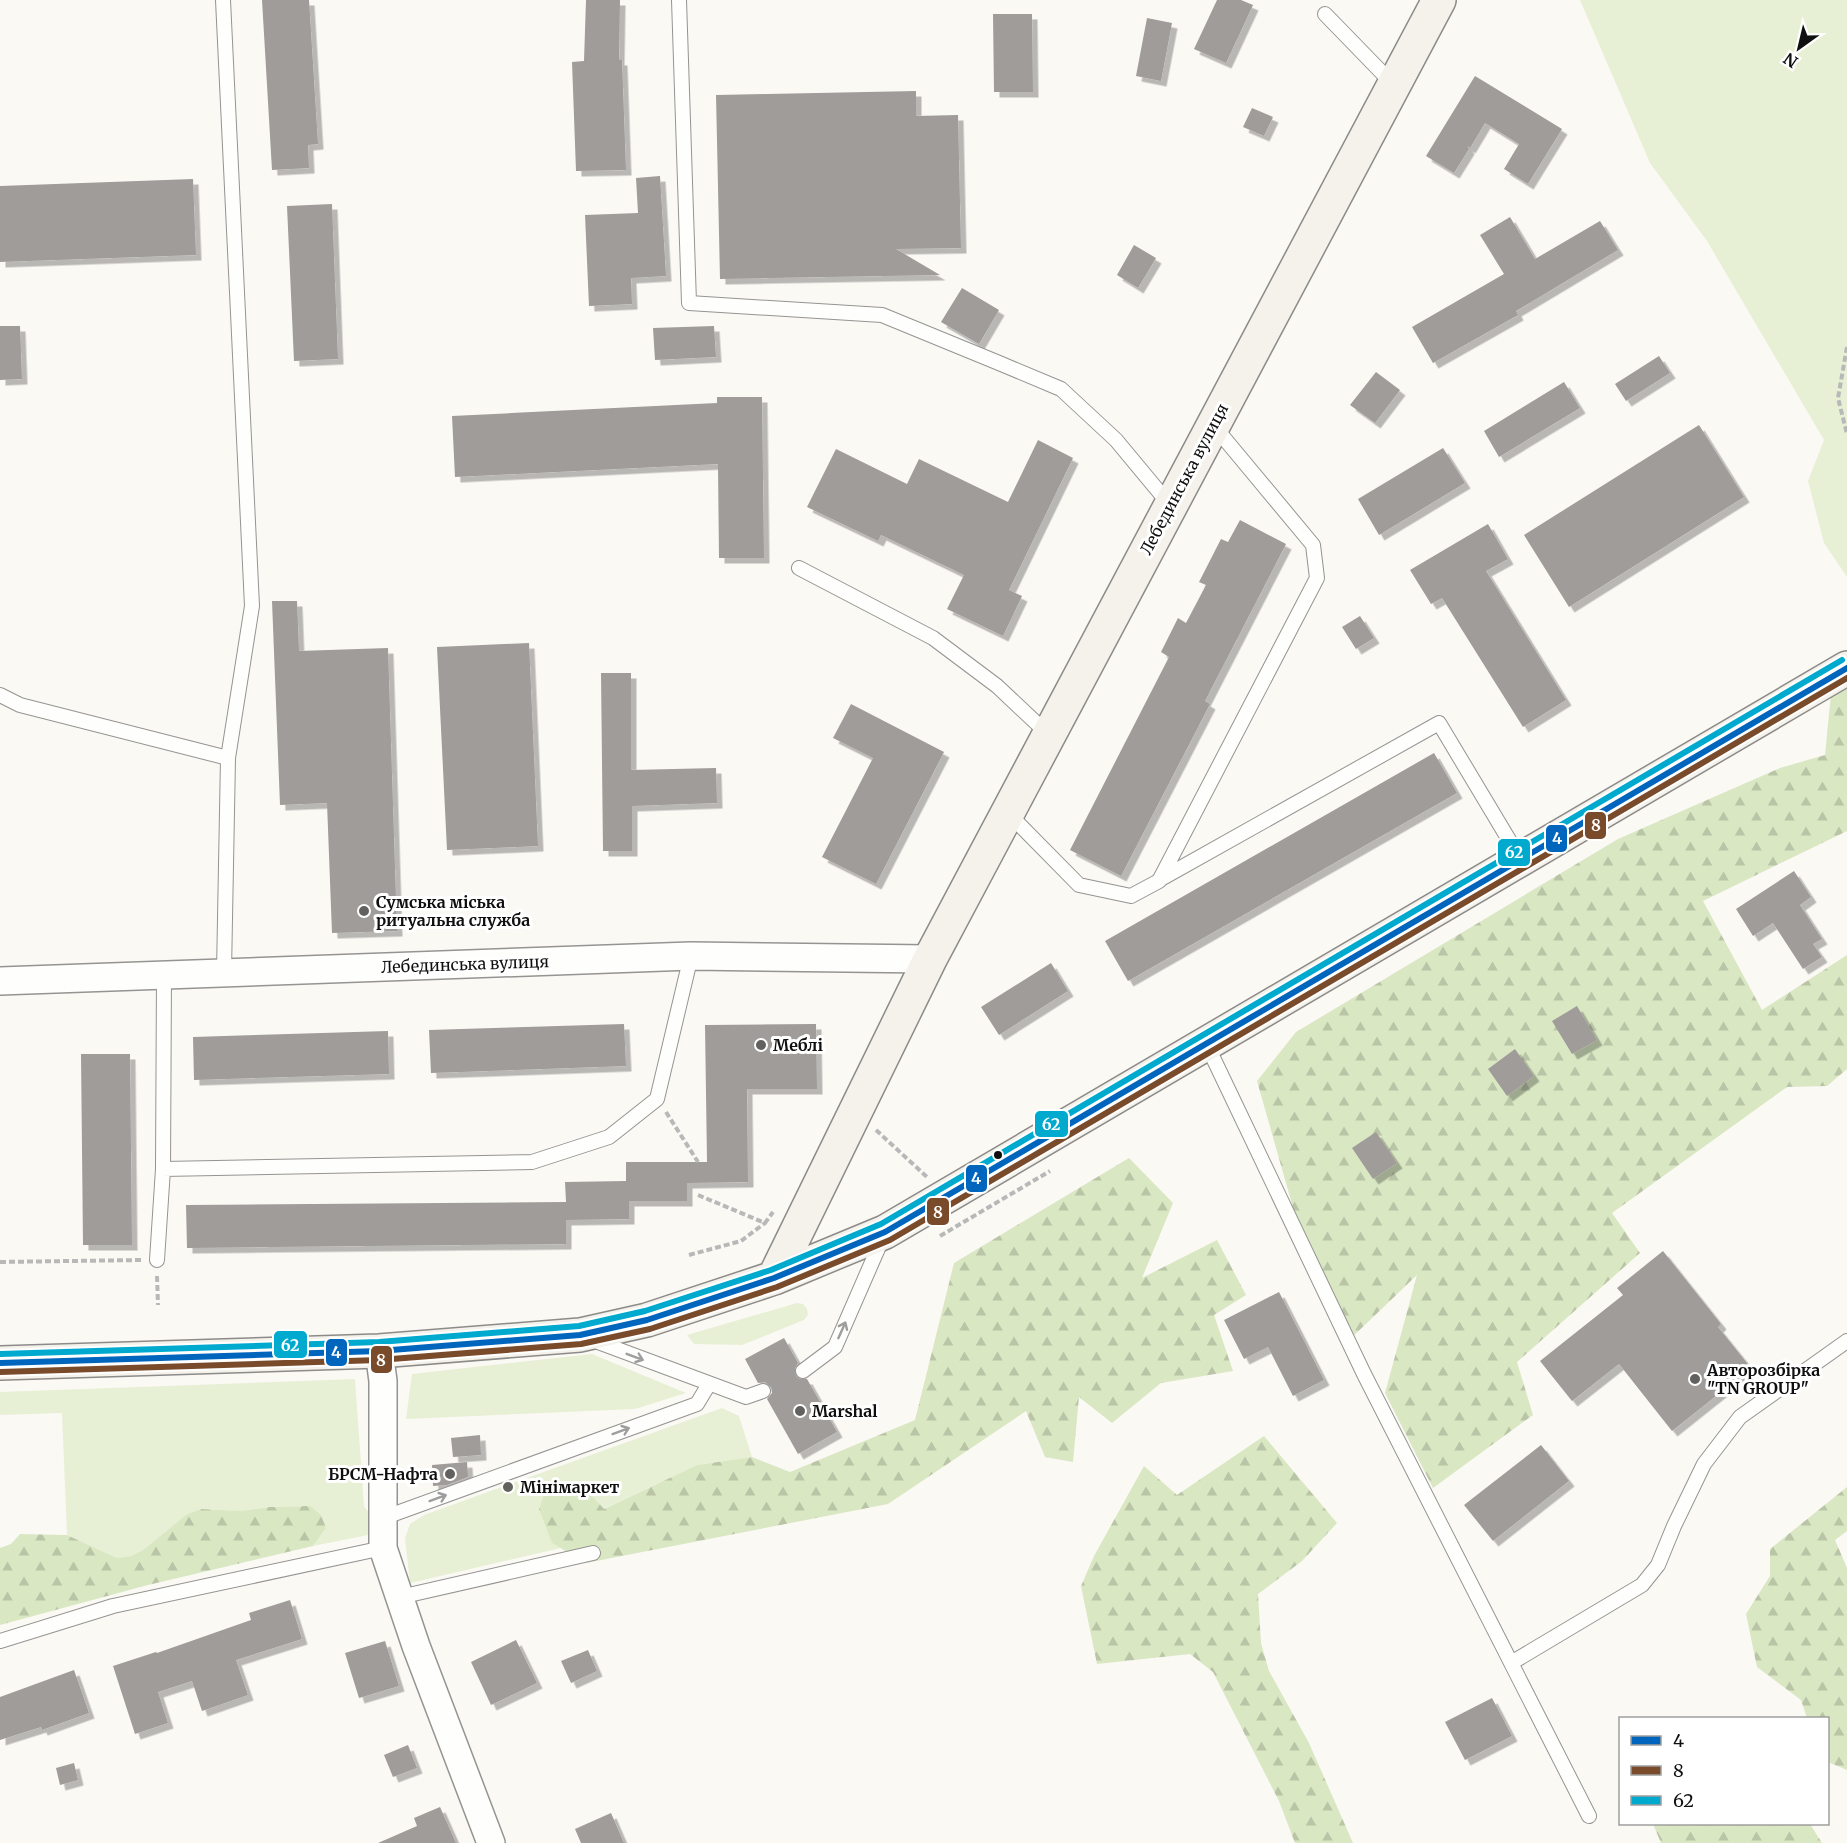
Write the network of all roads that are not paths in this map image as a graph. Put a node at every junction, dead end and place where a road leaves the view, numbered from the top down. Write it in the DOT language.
graph roads {
  1 [pos="223,0"];
  2 [pos="679,0"];
  3 [pos="1439,0"];
  4 [pos="1325,14"];
  5 [pos="1395,86"];
  6 [pos="1213,425"];
  7 [pos="1170,505"];
  8 [pos="799,568"];
  9 [pos="1847,668"];
  10 [pos="0,695"];
  11 [pos="1048,734"];
  12 [pos="228,758"];
  13 [pos="1006,812"];
  14 [pos="1521,860"];
  15 [pos="1159,881"];
  16 [pos="691,957"];
  17 [pos="930,958"];
  18 [pos="224,972"];
  19 [pos="164,976"];
  20 [pos="0,981"];
  21 [pos="1206,1043"];
  22 [pos="163,1169"];
  23 [pos="885,1232"];
  24 [pos="157,1260"];
  25 [pos="774,1278"];
  26 [pos="580,1335"];
  27 [pos="1847,1341"];
  28 [pos="379,1351"];
  29 [pos="0,1364"];
  30 [pos="803,1371"];
  31 [pos="709,1384"];
  32 [pos="763,1391"];
  33 [pos="383,1518"];
  34 [pos="383,1548"];
  35 [pos="593,1553"];
  36 [pos="400,1598"];
  37 [pos="0,1641"];
  38 [pos="1511,1663"];
  39 [pos="1589,1816"];
  40 [pos="491,1843"];
  1 -- 12 [label="lane"];
  2 -- 7 [label="lane"];
  3 -- 5 [label="main road, Лебединська вулиця"];
  4 -- 5 [label="lane"];
  5 -- 6 [label="main road, Лебединська вулиця"];
  6 -- 7 [label="main road, Лебединська вулиця"];
  6 -- 15 [label="lane"];
  7 -- 11 [label="main road, Лебединська вулиця"];
  8 -- 11 [label="lane"];
  9 -- 14 [label="main road"];
  10 -- 12 [label="lane"];
  11 -- 13 [label="main road, Лебединська вулиця"];
  12 -- 18 [label="lane"];
  13 -- 15 [label="lane"];
  13 -- 17 [label="main road, Лебединська вулиця"];
  14 -- 15 [label="lane"];
  14 -- 21 [label="main road"];
  16 -- 17 [label="street, Лебединська вулиця"];
  16 -- 18 [label="street, Лебединська вулиця"];
  16 -- 22 [label="lane"];
  17 -- 25 [label="main road, Лебединська вулиця"];
  18 -- 19 [label="street, Лебединська вулиця"];
  19 -- 20 [label="street, Лебединська вулиця"];
  19 -- 22 [label="lane"];
  21 -- 23 [label="main road"];
  21 -- 38 [label="lane"];
  22 -- 24 [label="lane"];
  23 -- 25 [label="main road"];
  30 -- 23 [label="lane, one-way"];
  25 -- 26 [label="main road"];
  26 -- 28 [label="main road"];
  26 -- 31 [label="lane, one-way"];
  27 -- 38 [label="lane"];
  28 -- 29 [label="main road"];
  28 -- 33 [label="street"];
  31 -- 32 [label="lane"];
  33 -- 31 [label="lane, one-way"];
  33 -- 34 [label="street"];
  34 -- 36 [label="street"];
  34 -- 37 [label="lane"];
  35 -- 36 [label="lane"];
  36 -- 40 [label="street"];
  38 -- 39 [label="lane"];
}
